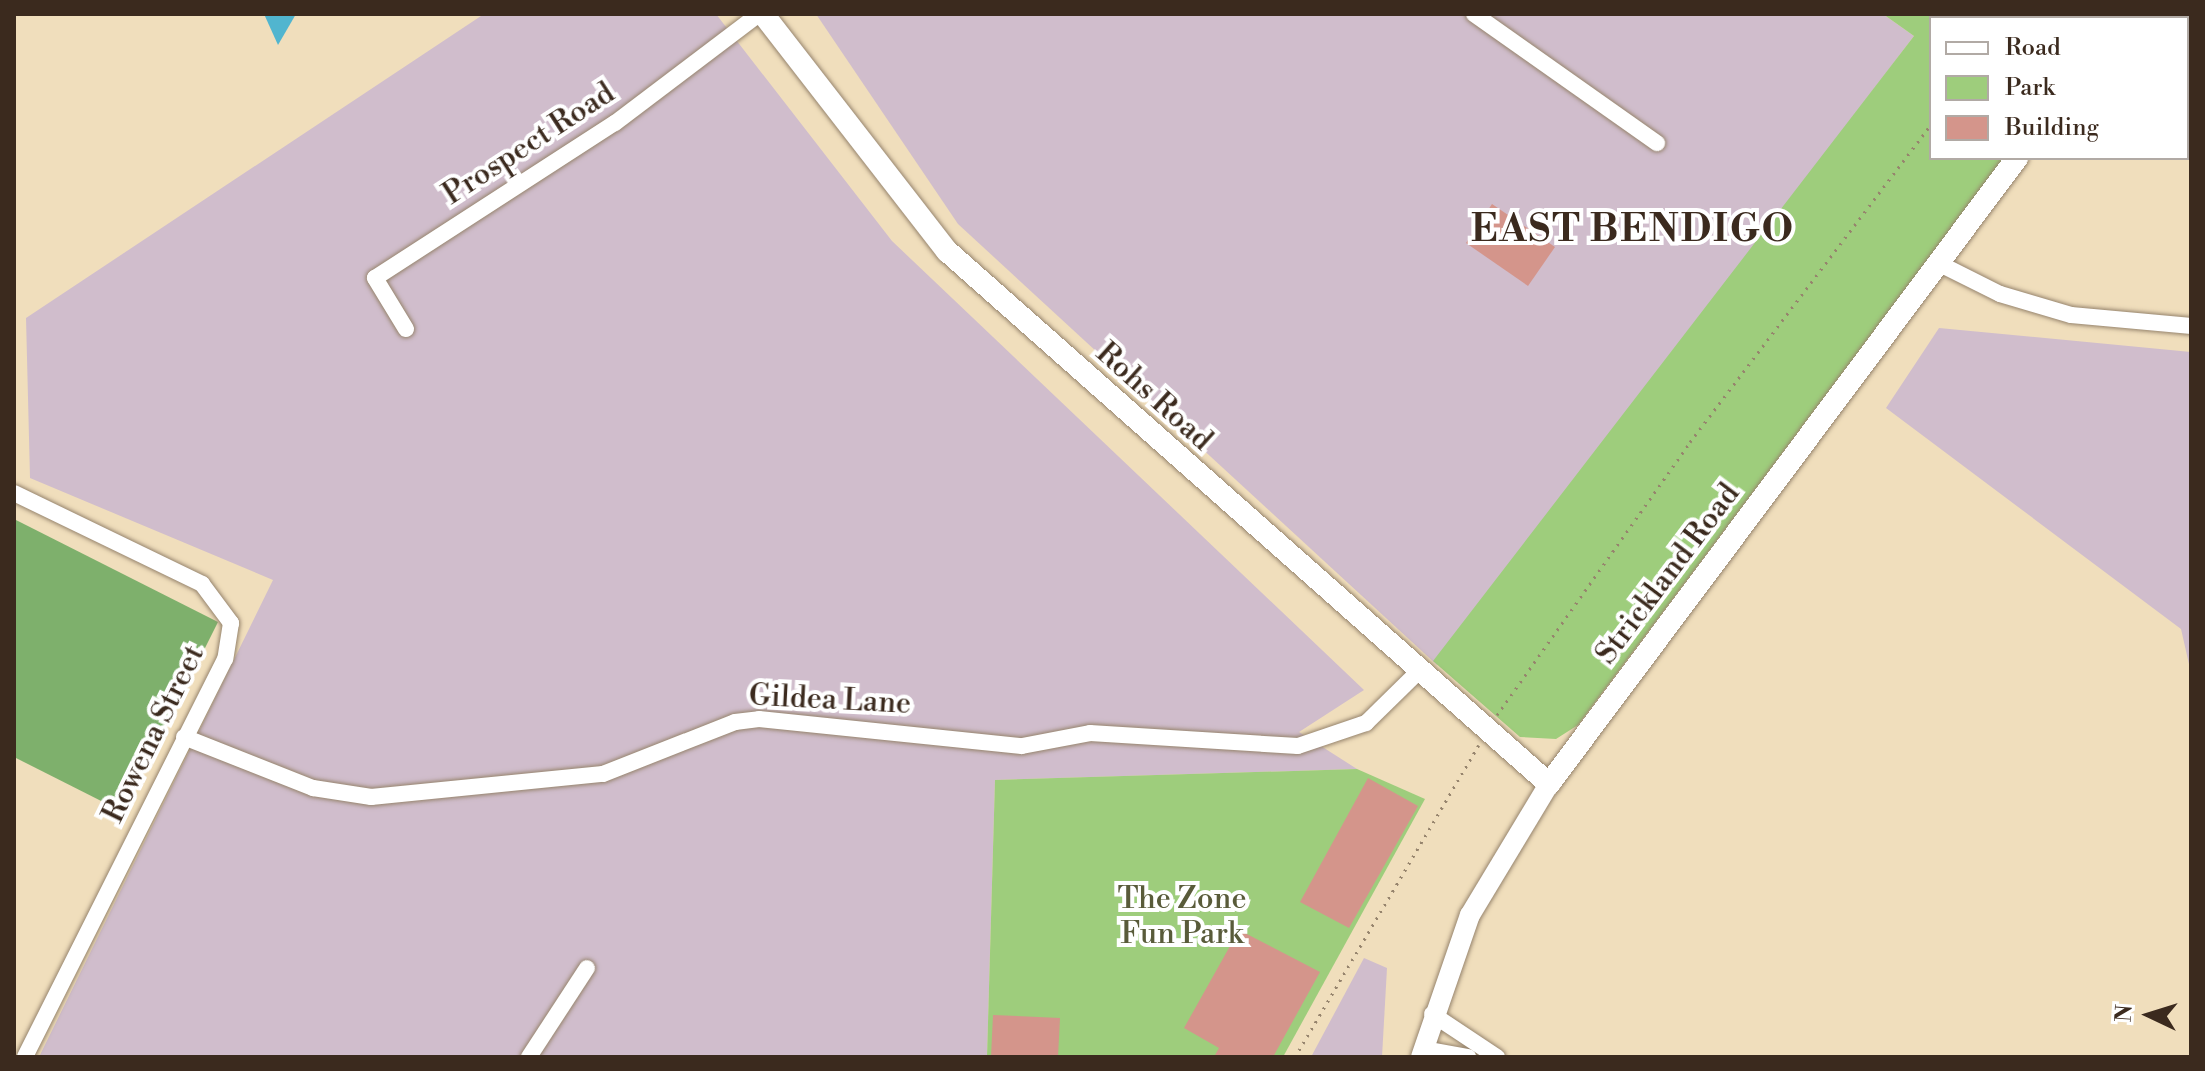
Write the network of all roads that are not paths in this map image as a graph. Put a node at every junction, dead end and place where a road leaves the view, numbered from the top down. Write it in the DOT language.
graph roads {
  1 [pos="761,14"];
  2 [pos="1474,14"];
  3 [pos="1657,143"];
  4 [pos="2015,160"];
  5 [pos="1938,263"];
  6 [pos="2191,326"];
  7 [pos="406,329"];
  8 [pos="14,493"];
  9 [pos="1418,672"];
  10 [pos="184,737"];
  11 [pos="1549,784"];
  12 [pos="587,968"];
  13 [pos="1432,1014"];
  14 [pos="1422,1053"];
  15 [pos="25,1057"];
  16 [pos="529,1057"];
  17 [pos="1468,1057"];
  18 [pos="1497,1057"];
  1 -- 7 [label="street, Prospect Road"];
  1 -- 9 [label="main road, Rohs Road"];
  2 -- 3 [label="street"];
  4 -- 5 [label="main road, Strickland Road"];
  5 -- 6 [label="street"];
  5 -- 11 [label="main road, Strickland Road"];
  8 -- 10 [label="street, Rowena Street"];
  9 -- 10 [label="street, Gildea Lane"];
  9 -- 11 [label="main road, Rohs Road"];
  10 -- 15 [label="street, Rowena Street"];
  11 -- 13 [label="street, Strickland Road"];
  12 -- 16 [label="street"];
  13 -- 14 [label="street, Strickland Road"];
  13 -- 18 [label="street"];
  14 -- 17 [label="street"];
}
